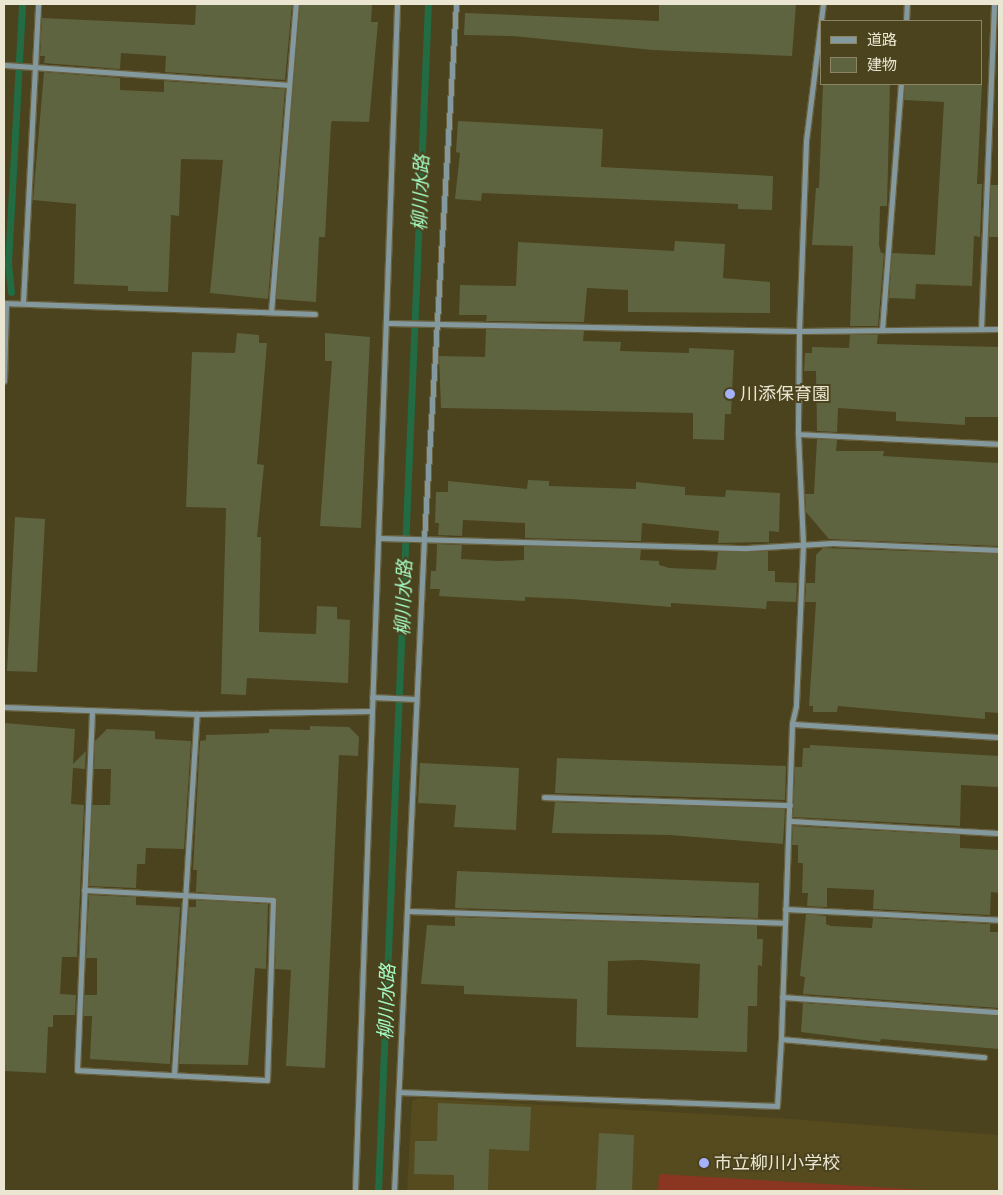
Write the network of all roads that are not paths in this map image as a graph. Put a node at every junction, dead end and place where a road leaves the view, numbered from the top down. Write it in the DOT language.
graph roads {
  1 [pos="38,4"];
  2 [pos="296,4"];
  3 [pos="397,4"];
  4 [pos="456,4"];
  5 [pos="823,4"];
  6 [pos="907,4"];
  7 [pos="994,4"];
  8 [pos="821,20"];
  9 [pos="906,20"];
  10 [pos="820,28"];
  11 [pos="4,65"];
  12 [pos="36,66"];
  13 [pos="287,85"];
  14 [pos="901,85"];
  15 [pos="5,303"];
  16 [pos="22,303"];
  17 [pos="271,312"];
  18 [pos="315,314"];
  19 [pos="388,323"];
  20 [pos="438,325"];
  21 [pos="981,329"];
  22 [pos="999,329"];
  23 [pos="882,330"];
  24 [pos="799,331"];
  25 [pos="4,381"];
  26 [pos="798,434"];
  27 [pos="999,444"];
  28 [pos="379,538"];
  29 [pos="424,539"];
  30 [pos="803,544"];
  31 [pos="999,550"];
  32 [pos="372,697"];
  33 [pos="416,699"];
  34 [pos="4,707"];
  35 [pos="92,710"];
  36 [pos="371,711"];
  37 [pos="197,714"];
  38 [pos="792,724"];
  39 [pos="999,737"];
  40 [pos="544,796"];
  41 [pos="790,805"];
  42 [pos="788,821"];
  43 [pos="999,833"];
  44 [pos="84,890"];
  45 [pos="186,895"];
  46 [pos="786,909"];
  47 [pos="406,911"];
  48 [pos="999,920"];
  49 [pos="785,923"];
  50 [pos="782,997"];
  51 [pos="999,1012"];
  52 [pos="781,1039"];
  53 [pos="984,1057"];
  54 [pos="174,1075"];
  55 [pos="399,1092"];
  56 [pos="354,1191"];
  57 [pos="394,1191"];
  1 -- 12 [label="street"];
  2 -- 13 [label="street"];
  3 -- 19 [label="street"];
  4 -- 20 [label="street"];
  5 -- 8 [label="street"];
  6 -- 9 [label="street"];
  7 -- 21 [label="street"];
  10 -- 24 [label="street"];
  11 -- 12 [label="street"];
  12 -- 13 [label="street"];
  12 -- 16 [label="street"];
  13 -- 17 [label="street"];
  14 -- 23 [label="street"];
  15 -- 16 [label="street"];
  15 -- 25 [label="street"];
  16 -- 17 [label="street"];
  17 -- 18 [label="street"];
  19 -- 20 [label="street"];
  19 -- 28 [label="street"];
  20 -- 24 [label="street"];
  20 -- 29 [label="street"];
  21 -- 22 [label="street"];
  21 -- 23 [label="street"];
  23 -- 24 [label="street"];
  24 -- 26 [label="street"];
  26 -- 27 [label="street"];
  26 -- 30 [label="street"];
  28 -- 29 [label="street"];
  28 -- 32 [label="street"];
  29 -- 30 [label="street"];
  29 -- 33 [label="street"];
  30 -- 31 [label="street"];
  30 -- 38 [label="street"];
  32 -- 33 [label="street"];
  32 -- 36 [label="street"];
  33 -- 47 [label="street"];
  34 -- 35 [label="street"];
  35 -- 37 [label="street"];
  35 -- 44 [label="street"];
  36 -- 37 [label="street"];
  36 -- 56 [label="street"];
  37 -- 45 [label="street"];
  38 -- 39 [label="street"];
  38 -- 41 [label="street"];
  40 -- 41 [label="street"];
  41 -- 42 [label="street"];
  42 -- 43 [label="street"];
  42 -- 46 [label="street"];
  44 -- 45 [label="street"];
  44 -- 54 [label="street"];
  45 -- 54 [label="street"];
  45 -- 54 [label="street"];
  46 -- 48 [label="street"];
  46 -- 49 [label="street"];
  47 -- 49 [label="street"];
  47 -- 55 [label="street"];
  49 -- 50 [label="street"];
  50 -- 51 [label="street"];
  50 -- 52 [label="street"];
  52 -- 53 [label="street"];
  52 -- 55 [label="street"];
  55 -- 57 [label="street"];
}
